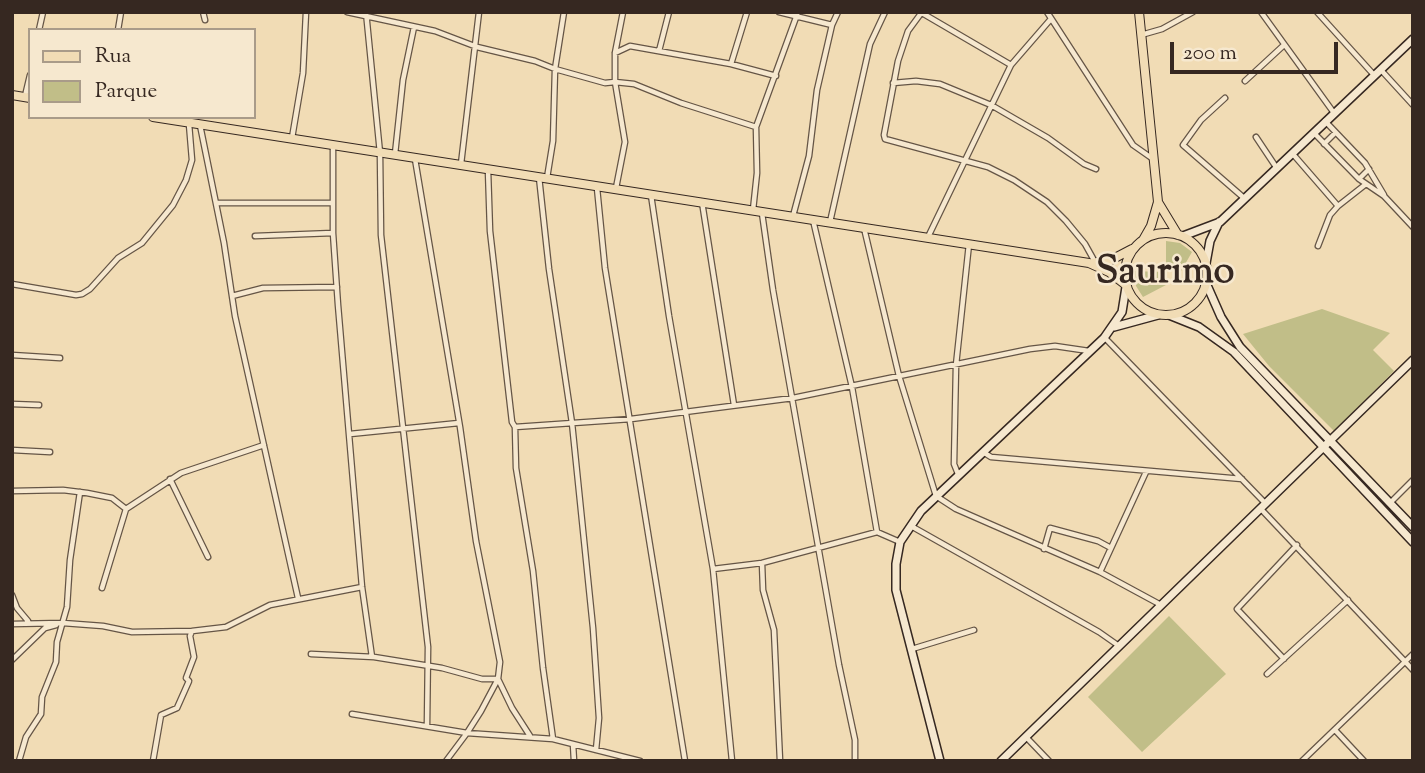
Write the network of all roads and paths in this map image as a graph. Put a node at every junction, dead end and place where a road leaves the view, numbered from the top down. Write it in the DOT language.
graph roads {
  1 [pos="203,12"];
  2 [pos="306,12"];
  3 [pos="347,12"];
  4 [pos="479,12"];
  5 [pos="564,12"];
  6 [pos="623,12"];
  7 [pos="669,12"];
  8 [pos="747,12"];
  9 [pos="779,12"];
  10 [pos="838,12"];
  11 [pos="885,12"];
  12 [pos="1047,12"];
  13 [pos="1139,12"];
  14 [pos="1193,12"];
  15 [pos="1261,12"];
  16 [pos="1317,12"];
  17 [pos="922,13"];
  18 [pos="365,14"];
  19 [pos="798,14"];
  20 [pos="205,20"];
  21 [pos="1050,20"];
  22 [pos="832,25"];
  23 [pos="414,27"];
  24 [pos="1141,35"];
  25 [pos="1413,39"];
  26 [pos="1284,45"];
  27 [pos="477,47"];
  28 [pos="659,51"];
  29 [pos="615,53"];
  30 [pos="731,64"];
  31 [pos="1011,65"];
  32 [pos="555,69"];
  33 [pos="1378,73"];
  34 [pos="776,76"];
  35 [pos="1245,81"];
  36 [pos="615,82"];
  37 [pos="893,83"];
  38 [pos="12,95"];
  39 [pos="27,97"];
  40 [pos="1225,98"];
  41 [pos="991,105"];
  42 [pos="1413,105"];
  43 [pos="1334,113"];
  44 [pos="165,119"];
  45 [pos="1325,121"];
  46 [pos="189,123"];
  47 [pos="200,125"];
  48 [pos="756,127"];
  49 [pos="1313,132"];
  50 [pos="1335,133"];
  51 [pos="1256,137"];
  52 [pos="292,139"];
  53 [pos="1324,144"];
  54 [pos="332,146"];
  55 [pos="380,153"];
  56 [pos="1292,153"];
  57 [pos="395,155"];
  58 [pos="415,158"];
  59 [pos="1153,159"];
  60 [pos="965,161"];
  61 [pos="461,165"];
  62 [pos="1276,167"];
  63 [pos="488,169"];
  64 [pos="1096,169"];
  65 [pos="1369,170"];
  66 [pos="543,177"];
  67 [pos="1359,179"];
  68 [pos="1366,184"];
  69 [pos="596,185"];
  70 [pos="616,188"];
  71 [pos="650,194"];
  72 [pos="1384,196"];
  73 [pos="1244,198"];
  74 [pos="333,202"];
  75 [pos="702,202"];
  76 [pos="1158,202"];
  77 [pos="217,203"];
  78 [pos="1338,206"];
  79 [pos="758,211"];
  80 [pos="793,216"];
  81 [pos="813,220"];
  82 [pos="830,222"];
  83 [pos="1220,222"];
  84 [pos="1413,227"];
  85 [pos="864,228"];
  86 [pos="333,233"];
  87 [pos="255,236"];
  88 [pos="1181,236"];
  89 [pos="927,238"];
  90 [pos="1143,240"];
  91 [pos="969,244"];
  92 [pos="1318,246"];
  93 [pos="1133,248"];
  94 [pos="1206,262"];
  95 [pos="1093,263"];
  96 [pos="1206,283"];
  97 [pos="12,285"];
  98 [pos="1126,286"];
  99 [pos="337,287"];
  100 [pos="232,296"];
  101 [pos="1157,315"];
  102 [pos="1169,315"];
  103 [pos="1113,327"];
  104 [pos="1104,338"];
  105 [pos="1237,350"];
  106 [pos="1089,351"];
  107 [pos="12,355"];
  108 [pos="60,358"];
  109 [pos="1413,360"];
  110 [pos="956,365"];
  111 [pos="899,376"];
  112 [pos="852,387"];
  113 [pos="793,398"];
  114 [pos="12,404"];
  115 [pos="39,405"];
  116 [pos="734,405"];
  117 [pos="686,412"];
  118 [pos="631,419"];
  119 [pos="459,423"];
  120 [pos="572,423"];
  121 [pos="515,426"];
  122 [pos="402,429"];
  123 [pos="350,434"];
  124 [pos="1329,440"];
  125 [pos="264,444"];
  126 [pos="1322,447"];
  127 [pos="12,450"];
  128 [pos="982,451"];
  129 [pos="50,452"];
  130 [pos="1146,472"];
  131 [pos="958,474"];
  132 [pos="170,478"];
  133 [pos="1241,479"];
  134 [pos="1413,480"];
  135 [pos="12,491"];
  136 [pos="80,492"];
  137 [pos="936,496"];
  138 [pos="1390,503"];
  139 [pos="1263,505"];
  140 [pos="126,509"];
  141 [pos="909,525"];
  142 [pos="1413,527"];
  143 [pos="877,533"];
  144 [pos="900,542"];
  145 [pos="1413,542"];
  146 [pos="1297,545"];
  147 [pos="1044,548"];
  148 [pos="1111,548"];
  149 [pos="820,549"];
  150 [pos="208,557"];
  151 [pos="762,563"];
  152 [pos="713,569"];
  153 [pos="1100,572"];
  154 [pos="362,587"];
  155 [pos="102,588"];
  156 [pos="12,595"];
  157 [pos="298,598"];
  158 [pos="1348,600"];
  159 [pos="1161,605"];
  160 [pos="29,622"];
  161 [pos="63,623"];
  162 [pos="12,624"];
  163 [pos="974,630"];
  164 [pos="192,632"];
  165 [pos="1120,646"];
  166 [pos="911,649"];
  167 [pos="311,654"];
  168 [pos="1413,654"];
  169 [pos="372,657"];
  170 [pos="1283,659"];
  171 [pos="12,660"];
  172 [pos="1405,662"];
  173 [pos="427,666"];
  174 [pos="1413,670"];
  175 [pos="1267,674"];
  176 [pos="498,679"];
  177 [pos="352,714"];
  178 [pos="427,726"];
  179 [pos="1335,730"];
  180 [pos="467,733"];
  181 [pos="1026,736"];
  182 [pos="530,737"];
  183 [pos="553,739"];
  184 [pos="573,744"];
  185 [pos="596,750"];
  186 [pos="19,761"];
  187 [pos="153,761"];
  188 [pos="446,761"];
  189 [pos="573,761"];
  190 [pos="640,761"];
  191 [pos="685,761"];
  192 [pos="732,761"];
  193 [pos="780,761"];
  194 [pos="855,761"];
  195 [pos="940,761"];
  196 [pos="1001,761"];
  197 [pos="1049,761"];
  198 [pos="1302,761"];
  199 [pos="1364,761"];
  1 -- 20 [label="street"];
  2 -- 52 [label="street"];
  3 -- 18 [label="street"];
  4 -- 27 [label="street"];
  5 -- 32 [label="street"];
  6 -- 29 [label="street"];
  7 -- 28 [label="street"];
  8 -- 30 [label="street"];
  9 -- 19 [label="street"];
  10 -- 22 [label="street"];
  11 -- 82 [label="street"];
  12 -- 21 [label="street"];
  13 -- 24 [label="main road"];
  14 -- 24 [label="street"];
  15 -- 26 [label="street"];
  16 -- 33 [label="street"];
  17 -- 31 [label="street"];
  17 -- 37 [label="street"];
  18 -- 23 [label="street"];
  18 -- 55 [label="street"];
  19 -- 22 [label="street"];
  19 -- 34 [label="street"];
  21 -- 31 [label="street"];
  21 -- 59 [label="street"];
  22 -- 80 [label="street"];
  23 -- 27 [label="street"];
  23 -- 57 [label="street"];
  24 -- 59 [label="main road"];
  25 -- 33 [label="street"];
  26 -- 35 [label="street"];
  26 -- 43 [label="street"];
  27 -- 32 [label="street"];
  27 -- 61 [label="street"];
  28 -- 29 [label="street"];
  28 -- 30 [label="street"];
  29 -- 36 [label="street"];
  30 -- 34 [label="street"];
  31 -- 41 [label="street"];
  32 -- 36 [label="street"];
  32 -- 66 [label="street"];
  33 -- 42 [label="street"];
  33 -- 43 [label="street"];
  34 -- 48 [label="street"];
  36 -- 48 [label="street"];
  36 -- 70 [label="street"];
  37 -- 41 [label="street"];
  37 -- 60 [label="street"];
  38 -- 39 [label="main road"];
  40 -- 73 [label="street"];
  41 -- 60 [label="street"];
  41 -- 64 [label="street"];
  43 -- 45 [label="street"];
  44 -- 46 [label="main road"];
  45 -- 49 [label="street"];
  45 -- 50 [label="street"];
  46 -- 47 [label="main road"];
  46 -- 97 [label="street"];
  47 -- 52 [label="main road"];
  47 -- 77 [label="street"];
  48 -- 79 [label="street"];
  49 -- 53 [label="street"];
  49 -- 56 [label="street"];
  50 -- 53 [label="street"];
  50 -- 65 [label="street"];
  51 -- 62 [label="street"];
  52 -- 54 [label="main road"];
  53 -- 67 [label="street"];
  54 -- 55 [label="main road"];
  54 -- 74 [label="street"];
  55 -- 57 [label="main road"];
  55 -- 122 [label="street"];
  56 -- 62 [label="street"];
  56 -- 78 [label="street"];
  57 -- 58 [label="main road"];
  58 -- 61 [label="main road"];
  58 -- 119 [label="street"];
  59 -- 76 [label="main road"];
  60 -- 89 [label="street"];
  60 -- 95 [label="street"];
  61 -- 63 [label="main road"];
  62 -- 73 [label="street"];
  63 -- 66 [label="main road"];
  63 -- 121 [label="street"];
  65 -- 67 [label="street"];
  65 -- 72 [label="street"];
  66 -- 69 [label="main road"];
  66 -- 120 [label="street"];
  67 -- 68 [label="street"];
  68 -- 72 [label="street"];
  68 -- 78 [label="street"];
  69 -- 70 [label="main road"];
  69 -- 118 [label="street"];
  70 -- 71 [label="main road"];
  71 -- 75 [label="main road"];
  71 -- 117 [label="street"];
  72 -- 84 [label="street"];
  73 -- 83 [label="street"];
  74 -- 77 [label="street"];
  74 -- 86 [label="street"];
  75 -- 79 [label="main road"];
  75 -- 116 [label="street"];
  76 -- 88 [label="main road"];
  76 -- 90 [label="main road"];
  77 -- 100 [label="street"];
  78 -- 92 [label="street"];
  79 -- 80 [label="main road"];
  79 -- 113 [label="street"];
  80 -- 81 [label="main road"];
  81 -- 82 [label="main road"];
  81 -- 112 [label="street"];
  82 -- 85 [label="main road"];
  83 -- 88 [label="street"];
  83 -- 94 [label="street"];
  85 -- 89 [label="main road"];
  85 -- 111 [label="street"];
  86 -- 87 [label="street"];
  86 -- 99 [label="street"];
  88 -- 90 [label="main road"];
  88 -- 94 [label="main road"];
  89 -- 91 [label="main road"];
  90 -- 93 [label="main road"];
  91 -- 95 [label="main road"];
  91 -- 110 [label="street"];
  93 -- 95 [label="main road"];
  93 -- 98 [label="main road"];
  94 -- 96 [label="main road"];
  95 -- 98 [label="main road"];
  96 -- 102 [label="main road"];
  96 -- 105 [label="street"];
  98 -- 101 [label="main road"];
  98 -- 103 [label="street"];
  99 -- 100 [label="street"];
  99 -- 123 [label="street"];
  100 -- 125 [label="street"];
  101 -- 102 [label="main road"];
  101 -- 103 [label="street"];
  102 -- 105 [label="street"];
  103 -- 104 [label="street"];
  104 -- 106 [label="street"];
  104 -- 133 [label="street"];
  105 -- 124 [label="street"];
  105 -- 126 [label="street"];
  106 -- 110 [label="street"];
  106 -- 128 [label="street"];
  107 -- 108 [label="street"];
  109 -- 124 [label="street"];
  110 -- 111 [label="street"];
  110 -- 131 [label="street"];
  111 -- 112 [label="street"];
  111 -- 137 [label="street"];
  112 -- 113 [label="street"];
  112 -- 143 [label="street"];
  113 -- 116 [label="street"];
  113 -- 149 [label="street"];
  114 -- 115 [label="street"];
  116 -- 117 [label="street"];
  117 -- 118 [label="street"];
  117 -- 152 [label="street"];
  118 -- 120 [label="street"];
  118 -- 191 [label="street"];
  119 -- 122 [label="street"];
  119 -- 176 [label="street"];
  120 -- 121 [label="street"];
  120 -- 185 [label="street"];
  121 -- 183 [label="street"];
  122 -- 123 [label="street"];
  122 -- 173 [label="street"];
  123 -- 154 [label="street"];
  124 -- 126 [label="street"];
  124 -- 138 [label="street"];
  125 -- 132 [label="street"];
  125 -- 157 [label="street"];
  126 -- 139 [label="street"];
  126 -- 145 [label="street"];
  127 -- 129 [label="street"];
  128 -- 130 [label="street"];
  128 -- 131 [label="street"];
  130 -- 133 [label="street"];
  130 -- 148 [label="street"];
  131 -- 137 [label="street"];
  132 -- 140 [label="street"];
  132 -- 150 [label="street"];
  133 -- 139 [label="street"];
  134 -- 138 [label="street"];
  135 -- 136 [label="street"];
  136 -- 140 [label="street"];
  136 -- 161 [label="street"];
  137 -- 141 [label="street"];
  137 -- 147 [label="street"];
  138 -- 142 [label="street"];
  139 -- 146 [label="street"];
  139 -- 159 [label="street"];
  140 -- 155 [label="street"];
  141 -- 144 [label="street"];
  141 -- 165 [label="street"];
  143 -- 144 [label="street"];
  143 -- 149 [label="street"];
  144 -- 166 [label="street"];
  146 -- 158 [label="street"];
  146 -- 170 [label="street"];
  147 -- 148 [label="street"];
  147 -- 153 [label="street"];
  148 -- 153 [label="street"];
  149 -- 151 [label="street"];
  149 -- 194 [label="street"];
  151 -- 152 [label="street"];
  151 -- 193 [label="street"];
  152 -- 192 [label="street"];
  153 -- 159 [label="street"];
  154 -- 157 [label="street"];
  154 -- 169 [label="street"];
  156 -- 160 [label="street"];
  157 -- 164 [label="street"];
  158 -- 170 [label="street"];
  158 -- 172 [label="street"];
  159 -- 165 [label="street"];
  160 -- 161 [label="street"];
  160 -- 162 [label="street"];
  161 -- 164 [label="street"];
  161 -- 171 [label="street"];
  161 -- 186 [label="street"];
  163 -- 166 [label="street"];
  164 -- 187 [label="street"];
  165 -- 181 [label="street"];
  166 -- 195 [label="street"];
  167 -- 169 [label="street"];
  168 -- 172 [label="street"];
  169 -- 173 [label="street"];
  170 -- 175 [label="street"];
  172 -- 174 [label="street"];
  172 -- 179 [label="street"];
  173 -- 176 [label="street"];
  173 -- 178 [label="street"];
  176 -- 180 [label="street"];
  176 -- 182 [label="street"];
  177 -- 178 [label="street"];
  178 -- 180 [label="street"];
  179 -- 198 [label="street"];
  179 -- 199 [label="street"];
  180 -- 182 [label="street"];
  180 -- 188 [label="street"];
  181 -- 196 [label="street"];
  181 -- 197 [label="street"];
  182 -- 183 [label="street"];
  183 -- 184 [label="street"];
  184 -- 185 [label="street"];
  184 -- 189 [label="street"];
  185 -- 190 [label="street"];
}
